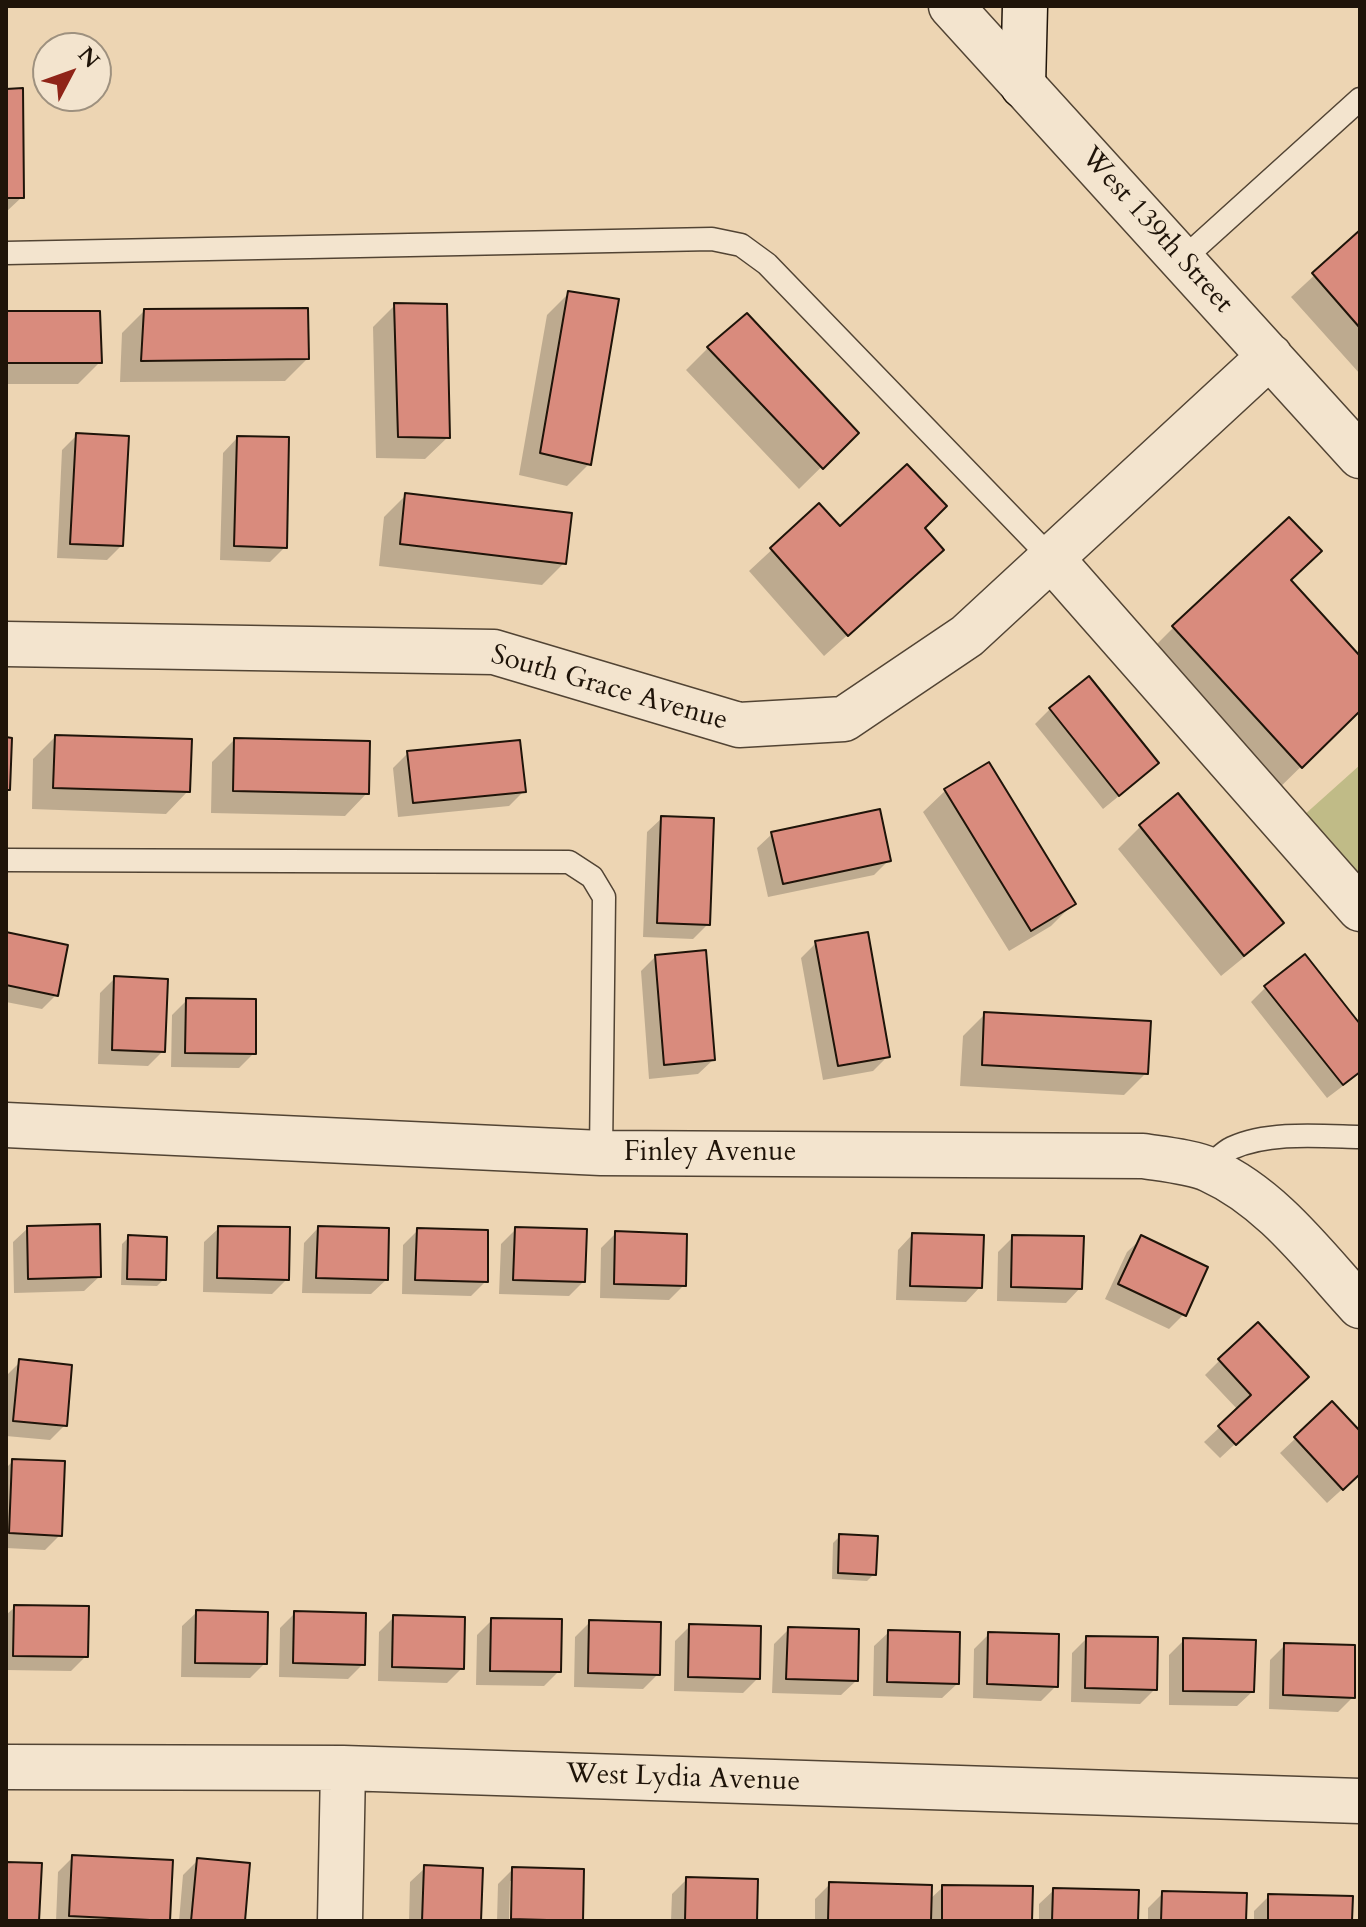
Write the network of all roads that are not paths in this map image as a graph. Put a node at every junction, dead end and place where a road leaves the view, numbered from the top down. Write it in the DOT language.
graph roads {
  1 [pos="951,6"];
  2 [pos="1025,6"];
  3 [pos="1023,86"];
  4 [pos="1360,99"];
  5 [pos="6,253"];
  6 [pos="1182,260"];
  7 [pos="1270,356"];
  8 [pos="1360,456"];
  9 [pos="1051,558"];
  10 [pos="6,644"];
  11 [pos="6,860"];
  12 [pos="1360,909"];
  13 [pos="6,1125"];
  14 [pos="1360,1137"];
  15 [pos="601,1153"];
  16 [pos="1207,1168"];
  17 [pos="1360,1306"];
  18 [pos="6,1767"];
  19 [pos="343,1768"];
  20 [pos="1360,1801"];
  21 [pos="340,1921"];
  1 -- 3 [label="street, West 139th Street"];
  2 -- 3 [label="street"];
  3 -- 6 [label="street, West 139th Street"];
  4 -- 6 [label="lane"];
  5 -- 9 [label="lane"];
  6 -- 7 [label="street, West 139th Street"];
  7 -- 8 [label="street, West 139th Street"];
  7 -- 9 [label="street, South Grace Avenue"];
  9 -- 10 [label="street, South Grace Avenue"];
  9 -- 12 [label="street"];
  11 -- 15 [label="lane"];
  13 -- 15 [label="street, Finley Avenue"];
  14 -- 16 [label="lane"];
  15 -- 16 [label="street, Finley Avenue"];
  16 -- 17 [label="street, Finley Avenue"];
  18 -- 19 [label="street, West Lydia Avenue"];
  19 -- 20 [label="street, West Lydia Avenue"];
  19 -- 21 [label="street"];
}
